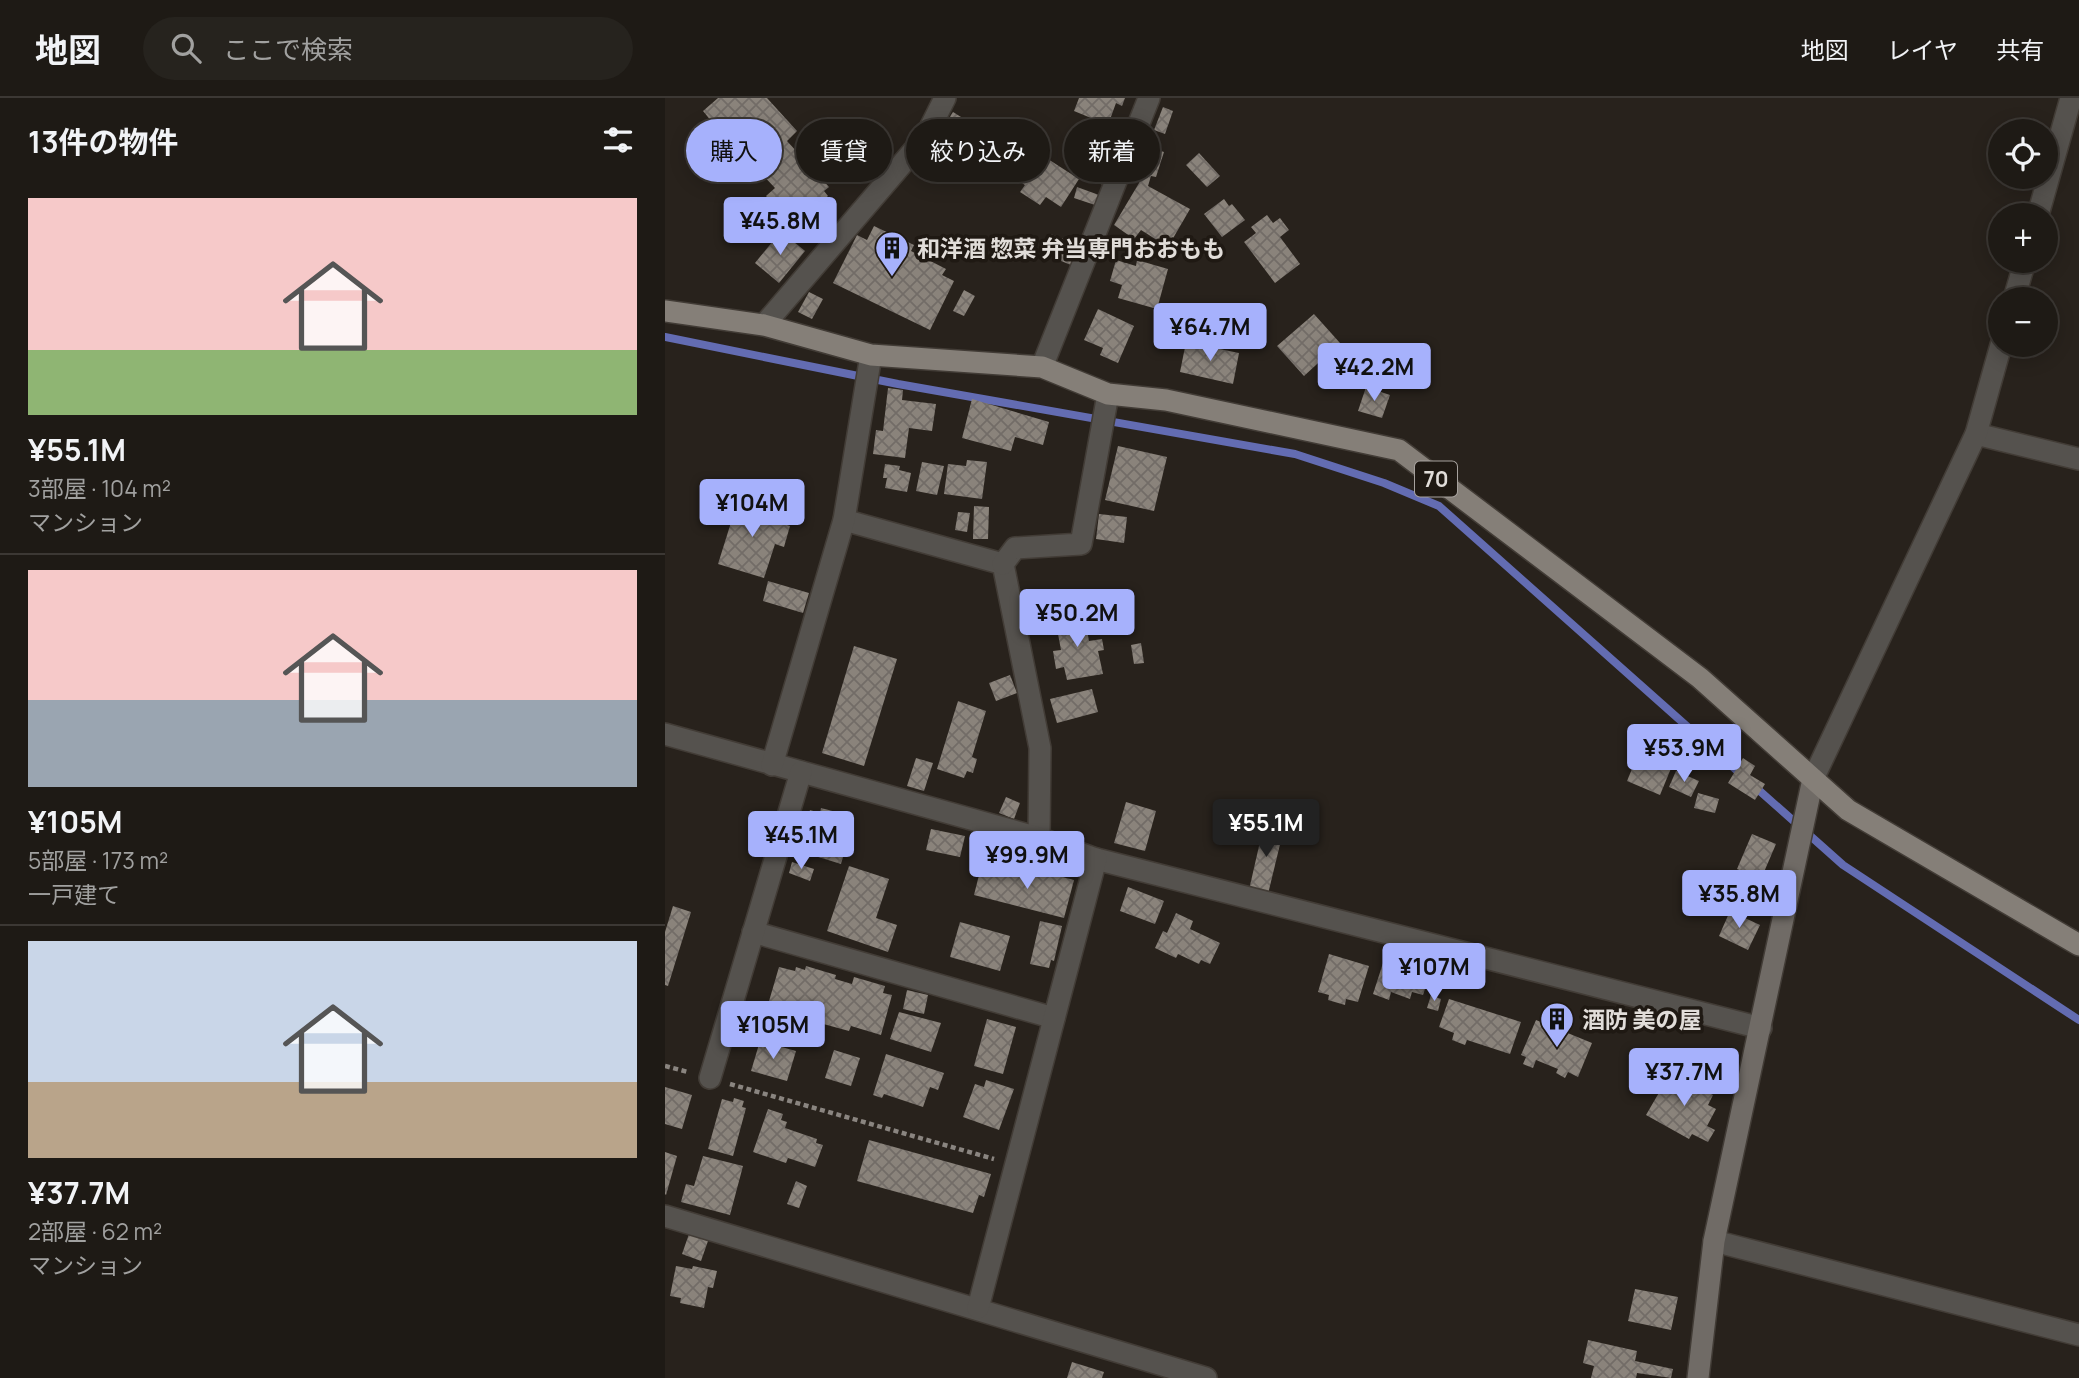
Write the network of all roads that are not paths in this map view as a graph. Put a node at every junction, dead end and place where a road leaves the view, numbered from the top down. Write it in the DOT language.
graph roads {
  1 [pos="945,98"];
  2 [pos="1149,98"];
  3 [pos="2071,98"];
  4 [pos="2041,203"];
  5 [pos="665,311"];
  6 [pos="764,325"];
  7 [pos="871,355"];
  8 [pos="1998,357"];
  9 [pos="1042,368"];
  10 [pos="1108,394"];
  11 [pos="1976,434"];
  12 [pos="2079,459"];
  13 [pos="844,520"];
  14 [pos="1003,564"];
  15 [pos="665,734"];
  16 [pos="772,765"];
  17 [pos="801,772"];
  18 [pos="1814,779"];
  19 [pos="1039,838"];
  20 [pos="1096,859"];
  21 [pos="753,932"];
  22 [pos="2079,945"];
  23 [pos="1054,1017"];
  24 [pos="1762,1028"];
  25 [pos="710,1079"];
  26 [pos="665,1216"];
  27 [pos="1714,1241"];
  28 [pos="978,1308"];
  29 [pos="2079,1335"];
  30 [pos="1131,1368"];
  31 [pos="1206,1378"];
  32 [pos="1697,1378"];
  1 -- 6 [label="street"];
  2 -- 9 [label="street"];
  3 -- 4 [label="street"];
  5 -- 6 [label="main road, 70"];
  6 -- 7 [label="main road, 70"];
  7 -- 9 [label="main road, 70"];
  7 -- 13 [label="street"];
  8 -- 11 [label="street"];
  9 -- 10 [label="main road, 70"];
  10 -- 14 [label="street"];
  10 -- 18 [label="main road, 70"];
  11 -- 12 [label="street"];
  11 -- 18 [label="street"];
  13 -- 14 [label="street"];
  13 -- 16 [label="street"];
  14 -- 19 [label="street"];
  15 -- 16 [label="street"];
  16 -- 17 [label="street"];
  17 -- 19 [label="street"];
  17 -- 21 [label="street"];
  18 -- 22 [label="main road, 70"];
  18 -- 24 [label="street"];
  19 -- 20 [label="street"];
  20 -- 23 [label="street"];
  20 -- 24 [label="street"];
  21 -- 23 [label="street"];
  21 -- 25 [label="street"];
  23 -- 28 [label="street"];
  24 -- 27 [label="street"];
  26 -- 28 [label="street"];
  27 -- 29 [label="street"];
  27 -- 32 [label="street"];
  28 -- 30 [label="street"];
  30 -- 31 [label="street"];
}
